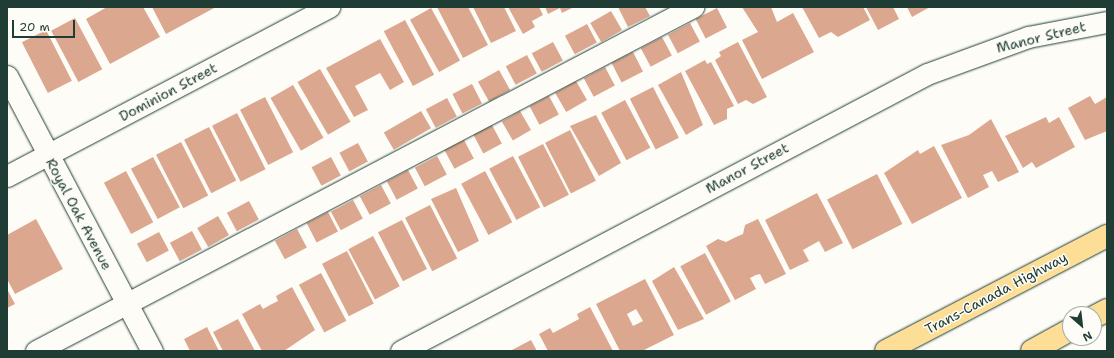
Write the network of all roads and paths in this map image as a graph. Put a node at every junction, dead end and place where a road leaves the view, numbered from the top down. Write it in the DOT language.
graph roads {
  1 [pos="329,7"];
  2 [pos="693,7"];
  3 [pos="1107,22"];
  4 [pos="7,76"];
  5 [pos="48,154"];
  6 [pos="7,176"];
  7 [pos="1107,236"];
  8 [pos="126,303"];
  9 [pos="1062,334"];
  10 [pos="36,351"];
  11 [pos="152,351"];
  12 [pos="401,351"];
  13 [pos="886,351"];
  14 [pos="1032,351"];
  1 -- 5 [label="street, Dominion Street"];
  2 -- 8 [label="street"];
  3 -- 12 [label="street, Manor Street"];
  4 -- 5 [label="street, Royal Oak Avenue"];
  5 -- 6 [label="street, Dominion Street"];
  5 -- 8 [label="street, Royal Oak Avenue"];
  7 -- 13 [label="highway, Trans-Canada Highway"];
  8 -- 10 [label="street"];
  8 -- 11 [label="street, Royal Oak Avenue"];
  9 -- 14 [label="highway"];
}
